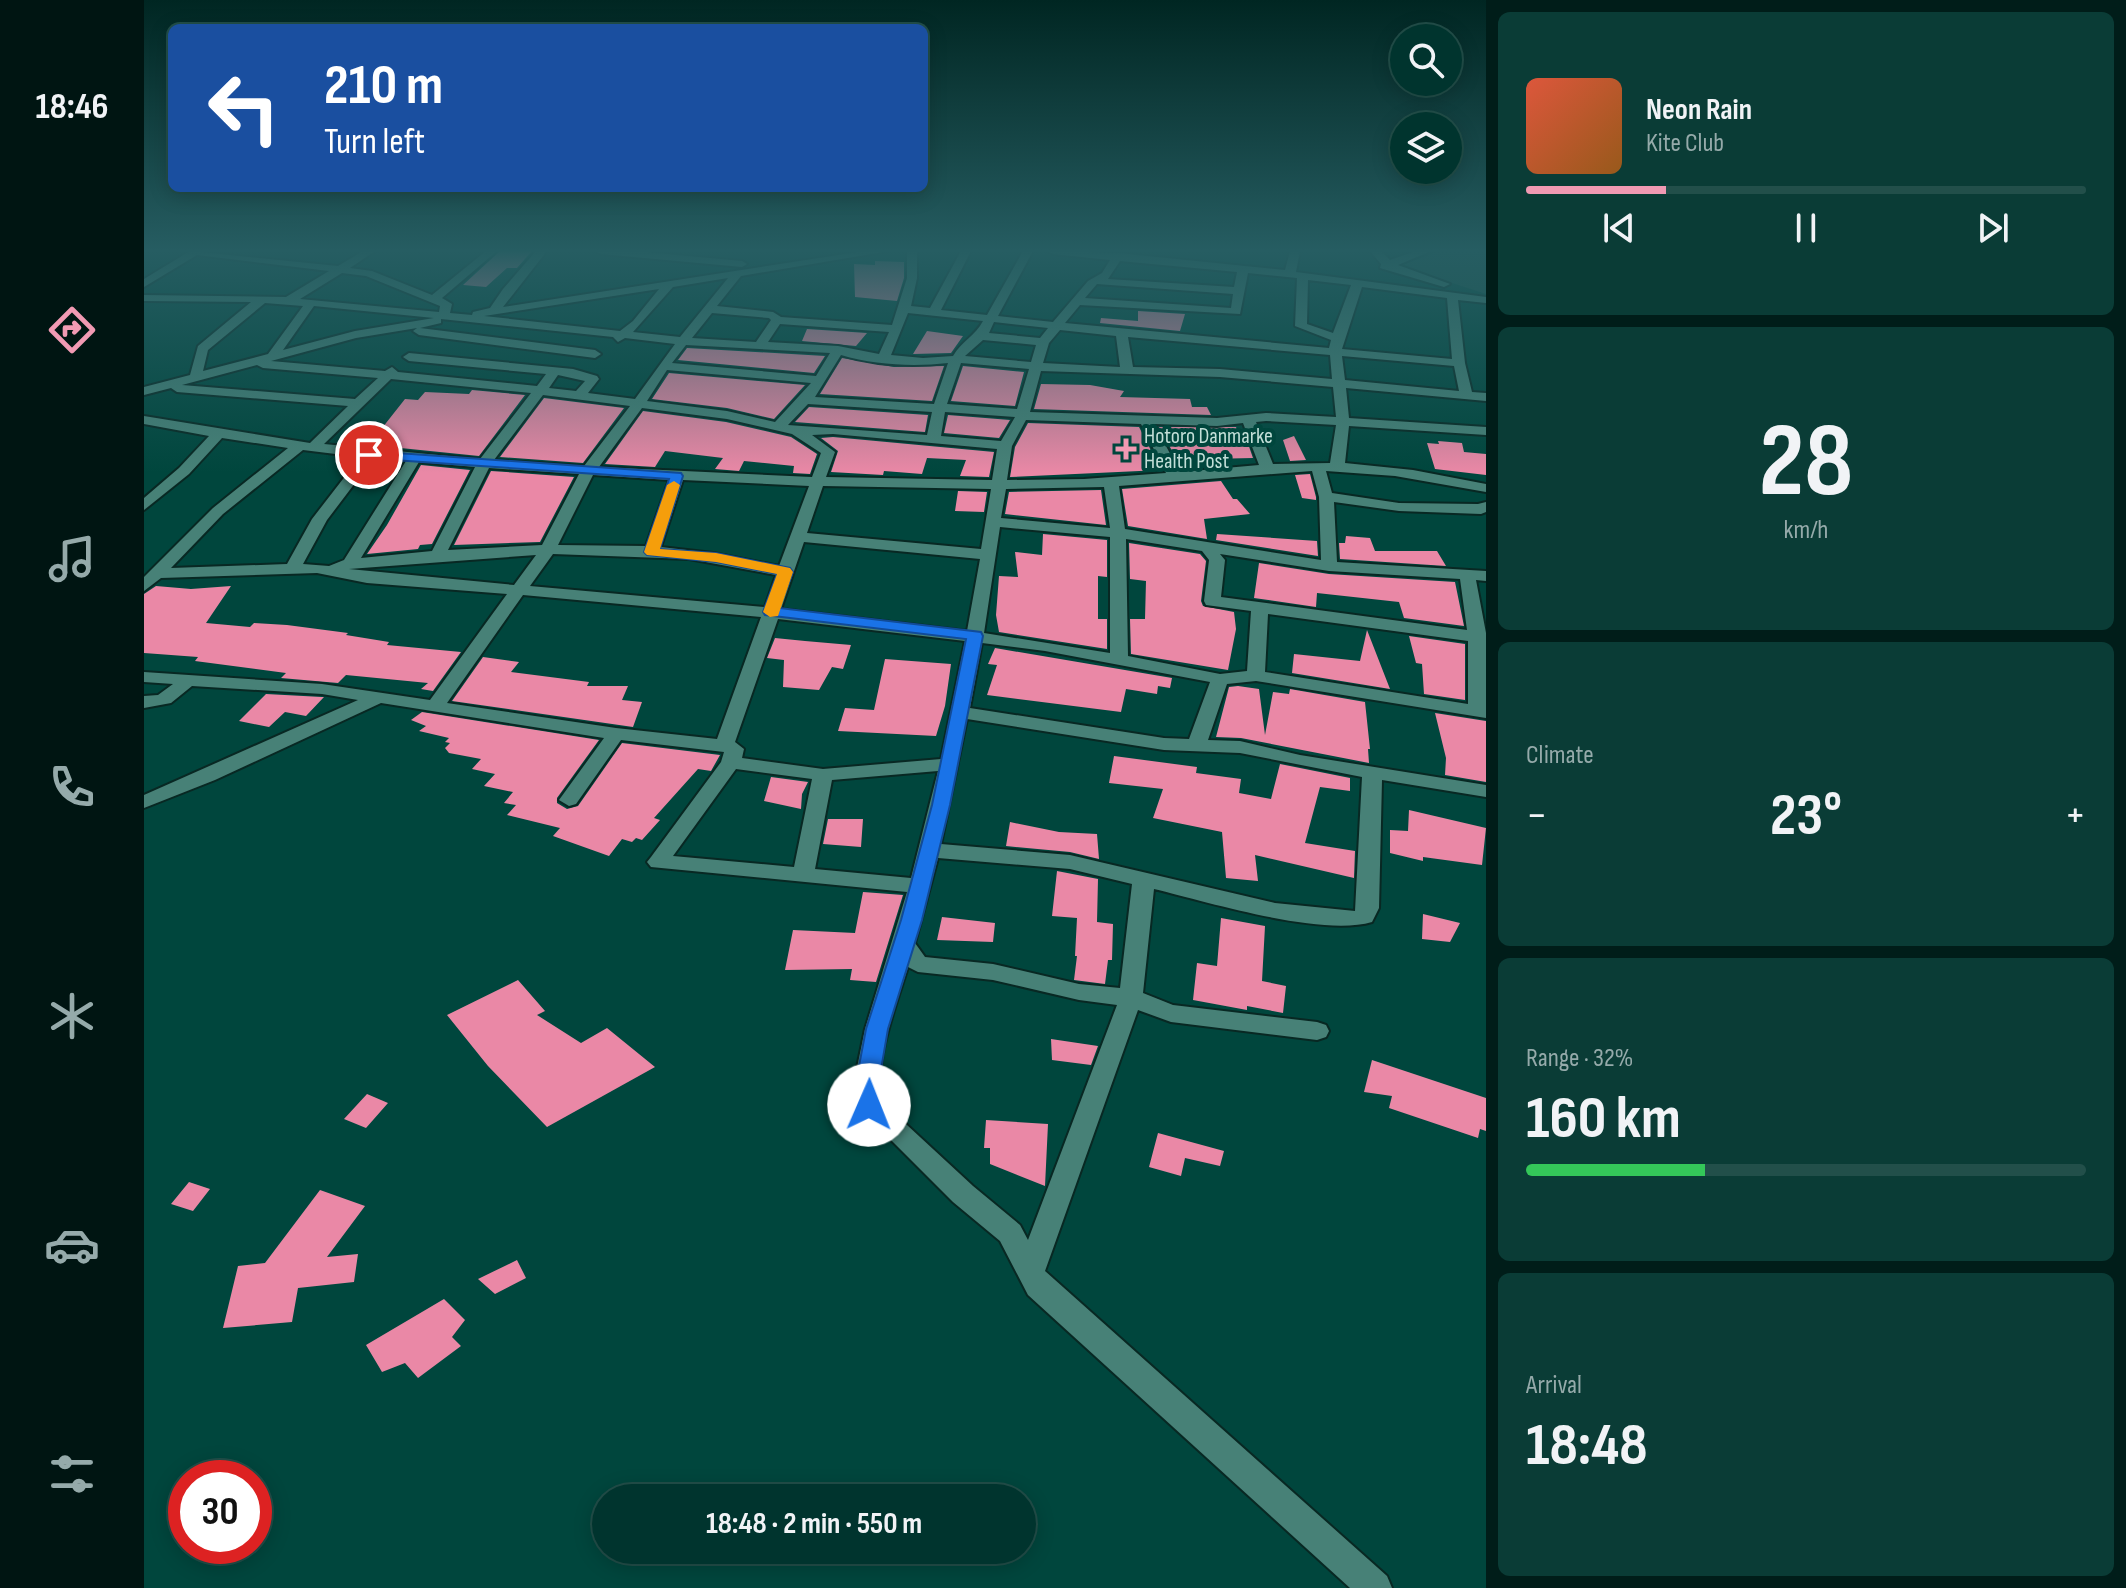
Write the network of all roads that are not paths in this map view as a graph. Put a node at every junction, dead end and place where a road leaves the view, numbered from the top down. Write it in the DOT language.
graph roads {
  1 [pos="231,325"];
  2 [pos="295,325"];
  3 [pos="413,325"];
  4 [pos="528,325"];
  5 [pos="631,325"];
  6 [pos="697,325"];
  7 [pos="774,325"];
  8 [pos="845,325"];
  9 [pos="898,325"];
  10 [pos="988,325"];
  11 [pos="1057,325"];
  12 [pos="1301,325"];
  13 [pos="1345,325"];
  14 [pos="1455,325"];
  15 [pos="395,329"];
  16 [pos="897,329"];
  17 [pos="438,332"];
  18 [pos="1121,332"];
  19 [pos="623,335"];
  20 [pos="981,336"];
  21 [pos="1208,340"];
  22 [pos="683,341"];
  23 [pos="1043,342"];
  24 [pos="760,345"];
  25 [pos="1336,345"];
  26 [pos="838,350"];
  27 [pos="595,354"];
  28 [pos="273,356"];
  29 [pos="409,357"];
  30 [pos="884,358"];
  31 [pos="957,359"];
  32 [pos="250,362"];
  33 [pos="1459,363"];
  34 [pos="1037,365"];
  35 [pos="663,366"];
  36 [pos="1127,370"];
  37 [pos="555,371"];
  38 [pos="573,373"];
  39 [pos="1218,373"];
  40 [pos="386,376"];
  41 [pos="195,379"];
  42 [pos="820,380"];
  43 [pos="1339,381"];
  44 [pos="165,387"];
  45 [pos="144,391"];
  46 [pos="537,392"];
  47 [pos="1467,396"];
  48 [pos="578,397"];
  49 [pos="1486,397"];
  50 [pos="806,400"];
  51 [pos="358,403"];
  52 [pos="636,405"];
  53 [pos="939,407"];
  54 [pos="1022,414"];
  55 [pos="1248,419"];
  56 [pos="1146,421"];
  57 [pos="1343,423"];
  58 [pos="147,424"];
  59 [pos="780,425"];
  60 [pos="797,431"];
  61 [pos="1486,431"];
  62 [pos="218,434"];
  63 [pos="933,440"];
  64 [pos="308,445"];
  65 [pos="1005,446"];
  66 [pos="369,455"];
  67 [pos="414,459"];
  68 [pos="484,464"];
  69 [pos="1318,467"];
  70 [pos="1337,467"];
  71 [pos="1268,469"];
  72 [pos="588,471"];
  73 [pos="677,476"];
  74 [pos="1175,477"];
  75 [pos="820,481"];
  76 [pos="1111,483"];
  77 [pos="999,485"];
  78 [pos="1483,491"];
  79 [pos="1326,497"];
  80 [pos="144,506"];
  81 [pos="1486,506"];
  82 [pos="995,522"];
  83 [pos="1118,533"];
  84 [pos="798,537"];
  85 [pos="1209,549"];
  86 [pos="547,551"];
  87 [pos="652,552"];
  88 [pos="438,555"];
  89 [pos="990,555"];
  90 [pos="350,564"];
  91 [pos="1329,566"];
  92 [pos="317,568"];
  93 [pos="292,570"];
  94 [pos="785,572"];
  95 [pos="157,573"];
  96 [pos="1467,575"];
  97 [pos="1486,576"];
  98 [pos="144,586"];
  99 [pos="520,590"];
  100 [pos="1260,606"];
  101 [pos="770,612"];
  102 [pos="975,636"];
  103 [pos="1482,638"];
  104 [pos="1119,658"];
  105 [pos="1256,676"];
  106 [pos="144,677"];
  107 [pos="188,678"];
  108 [pos="1220,679"];
  109 [pos="382,696"];
  110 [pos="144,702"];
  111 [pos="434,707"];
  112 [pos="1482,711"];
  113 [pos="958,712"];
  114 [pos="616,734"];
  115 [pos="1197,745"];
  116 [pos="727,754"];
  117 [pos="947,764"];
  118 [pos="1372,772"];
  119 [pos="823,775"];
  120 [pos="1486,791"];
  121 [pos="569,800"];
  122 [pos="144,802"];
  123 [pos="929,850"];
  124 [pos="803,875"];
  125 [pos="1144,877"];
  126 [pos="920,886"];
  127 [pos="904,944"];
  128 [pos="1131,998"];
  129 [pos="1317,1031"];
  130 [pos="1030,1274"];
  131 [pos="1375,1588"];
  1 -- 41 [label="street"];
  2 -- 28 [label="street"];
  3 -- 15 [label="street"];
  4 -- 19 [label="street"];
  5 -- 19 [label="street"];
  6 -- 22 [label="street"];
  7 -- 24 [label="street"];
  8 -- 16 [label="street"];
  9 -- 16 [label="street"];
  10 -- 20 [label="street"];
  11 -- 18 [label="street"];
  11 -- 23 [label="street"];
  12 -- 25 [label="street"];
  13 -- 25 [label="street"];
  14 -- 33 [label="street"];
  15 -- 17 [label="street"];
  15 -- 28 [label="street"];
  16 -- 30 [label="street"];
  17 -- 27 [label="street"];
  17 -- 29 [label="street"];
  18 -- 21 [label="street"];
  18 -- 36 [label="street"];
  19 -- 22 [label="street"];
  19 -- 27 [label="street"];
  20 -- 23 [label="street"];
  20 -- 31 [label="street"];
  21 -- 25 [label="street"];
  21 -- 39 [label="street"];
  22 -- 24 [label="street"];
  22 -- 35 [label="street"];
  23 -- 34 [label="street"];
  24 -- 26 [label="street"];
  25 -- 33 [label="street"];
  25 -- 43 [label="street"];
  26 -- 30 [label="street"];
  26 -- 42 [label="street"];
  27 -- 38 [label="street"];
  28 -- 32 [label="street"];
  29 -- 37 [label="street"];
  29 -- 40 [label="street"];
  30 -- 31 [label="street"];
  31 -- 34 [label="street"];
  31 -- 53 [label="street"];
  32 -- 40 [label="street"];
  32 -- 41 [label="street"];
  33 -- 47 [label="street"];
  34 -- 36 [label="street"];
  34 -- 54 [label="street"];
  35 -- 42 [label="street"];
  35 -- 52 [label="street"];
  36 -- 39 [label="street"];
  37 -- 38 [label="street"];
  37 -- 46 [label="street"];
  38 -- 48 [label="street"];
  39 -- 43 [label="street"];
  40 -- 46 [label="street"];
  40 -- 51 [label="street"];
  41 -- 44 [label="street"];
  42 -- 50 [label="street"];
  43 -- 47 [label="street"];
  43 -- 57 [label="street"];
  44 -- 45 [label="street"];
  44 -- 51 [label="street"];
  46 -- 48 [label="street"];
  46 -- 68 [label="street"];
  47 -- 49 [label="street"];
  48 -- 52 [label="street"];
  50 -- 53 [label="street"];
  50 -- 59 [label="street"];
  51 -- 64 [label="street"];
  52 -- 59 [label="street"];
  52 -- 72 [label="street"];
  53 -- 54 [label="street"];
  53 -- 63 [label="street"];
  54 -- 56 [label="street"];
  54 -- 65 [label="street"];
  55 -- 56 [label="street"];
  55 -- 57 [label="street"];
  55 -- 71 [label="street"];
  56 -- 74 [label="street"];
  57 -- 61 [label="street"];
  57 -- 70 [label="street"];
  58 -- 62 [label="street"];
  59 -- 60 [label="street"];
  60 -- 63 [label="street"];
  60 -- 75 [label="street"];
  62 -- 64 [label="street"];
  62 -- 80 [label="street"];
  63 -- 65 [label="street"];
  64 -- 66 [label="street"];
  64 -- 95 [label="street"];
  65 -- 77 [label="street"];
  66 -- 67 [label="street"];
  66 -- 93 [label="street"];
  67 -- 68 [label="street"];
  67 -- 90 [label="street"];
  68 -- 72 [label="street"];
  68 -- 88 [label="street"];
  69 -- 70 [label="street"];
  69 -- 71 [label="street"];
  69 -- 79 [label="street"];
  70 -- 78 [label="street"];
  71 -- 74 [label="street"];
  72 -- 73 [label="street"];
  72 -- 86 [label="street"];
  73 -- 75 [label="street"];
  73 -- 87 [label="street"];
  74 -- 76 [label="street"];
  75 -- 77 [label="street"];
  75 -- 84 [label="street"];
  76 -- 77 [label="street"];
  76 -- 83 [label="street"];
  77 -- 82 [label="street"];
  79 -- 81 [label="street"];
  79 -- 91 [label="street"];
  82 -- 83 [label="street"];
  82 -- 89 [label="street"];
  83 -- 85 [label="street"];
  83 -- 104 [label="street"];
  84 -- 89 [label="street"];
  84 -- 94 [label="street"];
  85 -- 91 [label="street"];
  85 -- 100 [label="street"];
  86 -- 87 [label="street"];
  86 -- 88 [label="street"];
  86 -- 99 [label="street"];
  87 -- 94 [label="street"];
  88 -- 90 [label="street"];
  89 -- 102 [label="street"];
  90 -- 92 [label="street"];
  91 -- 96 [label="street"];
  92 -- 93 [label="street"];
  92 -- 99 [label="street"];
  93 -- 95 [label="street"];
  94 -- 101 [label="street"];
  95 -- 98 [label="street"];
  96 -- 97 [label="street"];
  96 -- 103 [label="street"];
  99 -- 101 [label="street"];
  99 -- 111 [label="street"];
  100 -- 103 [label="street"];
  100 -- 105 [label="street"];
  101 -- 102 [label="street"];
  101 -- 116 [label="street"];
  102 -- 104 [label="street"];
  102 -- 113 [label="street"];
  103 -- 112 [label="street"];
  104 -- 108 [label="street"];
  105 -- 108 [label="street"];
  105 -- 112 [label="street"];
  106 -- 107 [label="street"];
  107 -- 109 [label="street"];
  107 -- 110 [label="street"];
  108 -- 115 [label="street"];
  109 -- 111 [label="street"];
  109 -- 122 [label="street"];
  111 -- 114 [label="street"];
  113 -- 115 [label="street"];
  113 -- 117 [label="street"];
  114 -- 116 [label="street"];
  114 -- 121 [label="street"];
  115 -- 118 [label="street"];
  116 -- 119 [label="street"];
  116 -- 124 [label="street"];
  117 -- 119 [label="street"];
  117 -- 123 [label="street"];
  118 -- 120 [label="street"];
  118 -- 125 [label="street"];
  119 -- 124 [label="street"];
  123 -- 125 [label="street"];
  123 -- 126 [label="street"];
  124 -- 126 [label="street"];
  125 -- 128 [label="street"];
  126 -- 127 [label="street"];
  127 -- 128 [label="street"];
  127 -- 130 [label="street"];
  128 -- 129 [label="street"];
  128 -- 130 [label="street"];
  130 -- 131 [label="street"];
}
